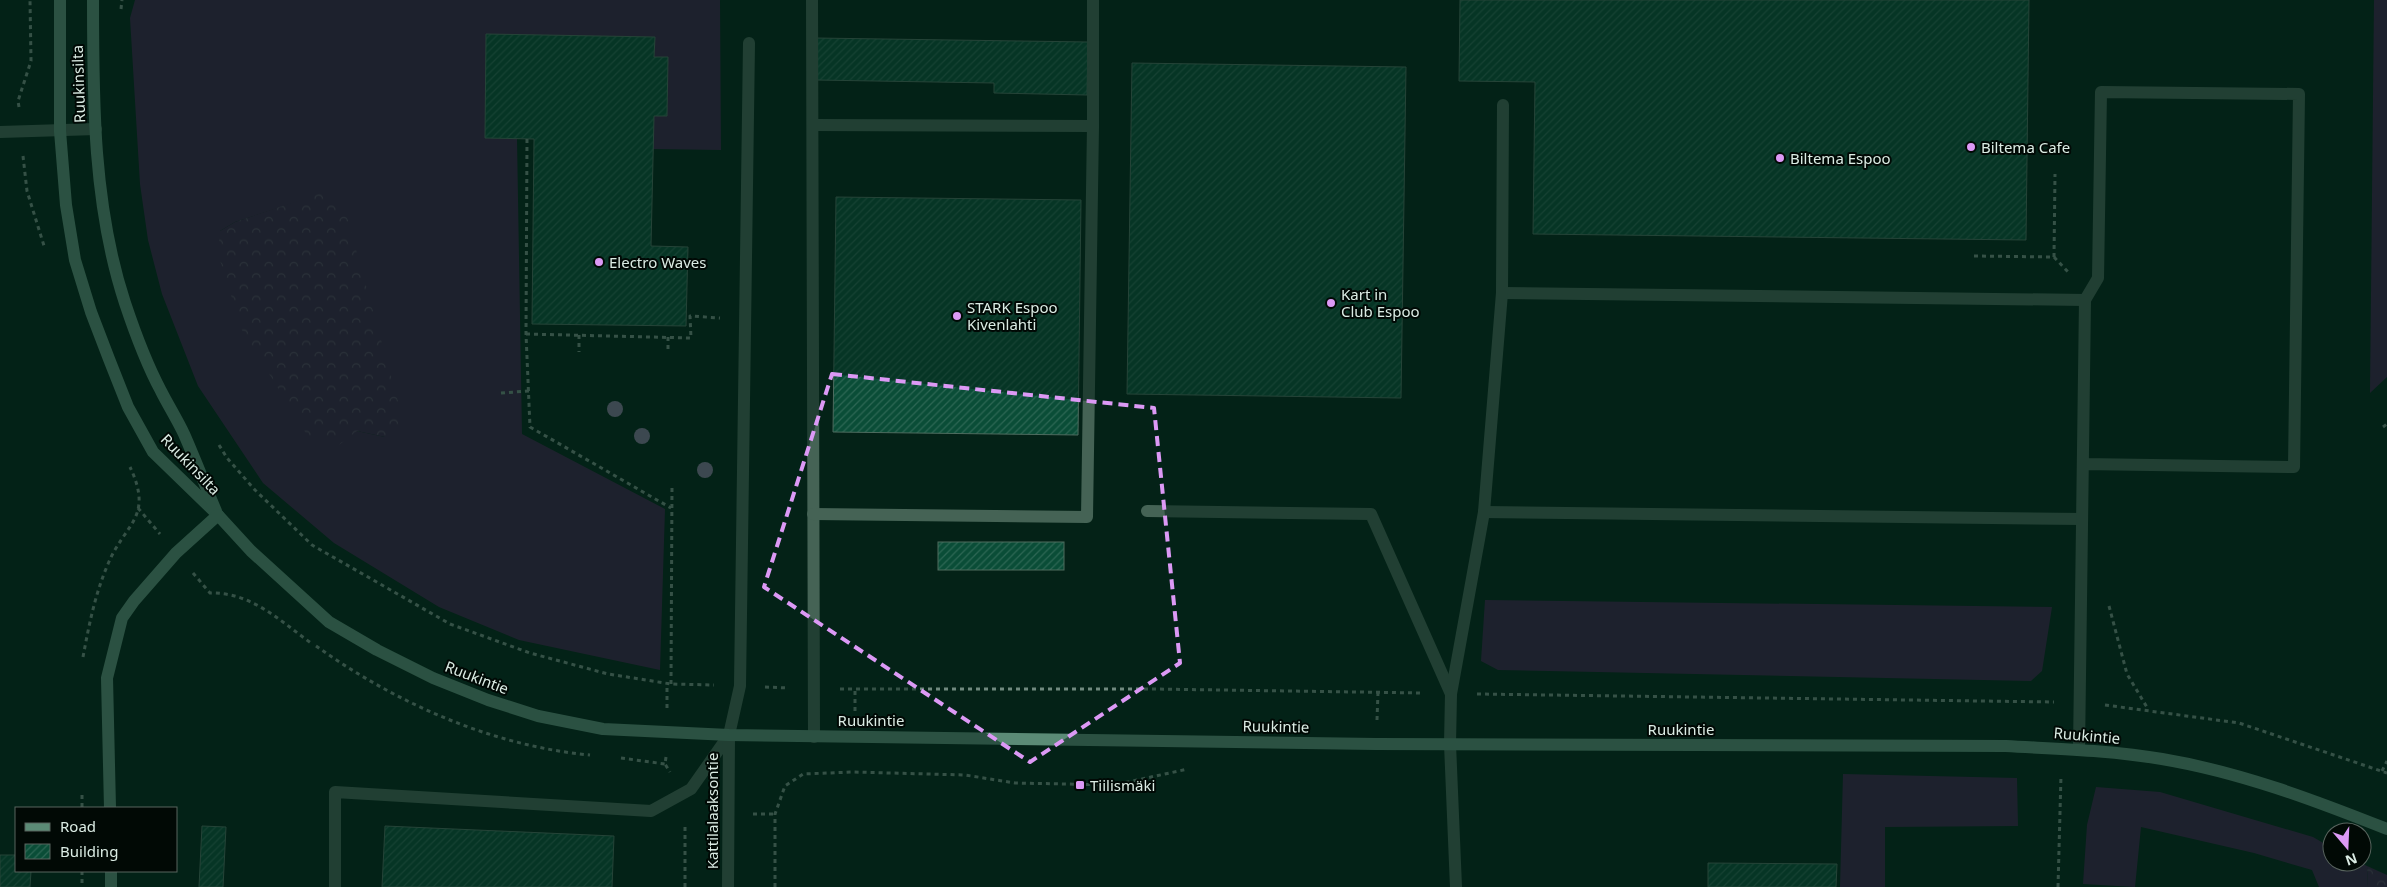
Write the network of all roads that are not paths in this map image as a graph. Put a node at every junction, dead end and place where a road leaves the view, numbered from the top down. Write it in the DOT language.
graph roads {
  1 [pos="60,0"];
  2 [pos="93,0"];
  3 [pos="812,0"];
  4 [pos="1093,0"];
  5 [pos="749,43"];
  6 [pos="1503,105"];
  7 [pos="813,124"];
  8 [pos="1093,126"];
  9 [pos="96,129"];
  10 [pos="60,131"];
  11 [pos="0,132"];
  12 [pos="1502,293"];
  13 [pos="2085,300"];
  14 [pos="2083,464"];
  15 [pos="1147,511"];
  16 [pos="1484,512"];
  17 [pos="813,514"];
  18 [pos="218,515"];
  19 [pos="2082,520"];
  20 [pos="1451,694"];
  21 [pos="729,735"];
  22 [pos="814,737"];
  23 [pos="1450,744"];
  24 [pos="2079,750"];
  25 [pos="110,807"];
  26 [pos="2387,829"];
  27 [pos="111,872"];
  28 [pos="111,887"];
  29 [pos="335,887"];
  30 [pos="728,887"];
  31 [pos="1456,887"];
  1 -- 10 [label="street, Ruukinsilta"];
  2 -- 9 [label="street, Ruukinsilta"];
  3 -- 7 [label="street"];
  4 -- 8 [label="street"];
  5 -- 21 [label="street"];
  6 -- 12 [label="street"];
  7 -- 8 [label="street"];
  7 -- 17 [label="street"];
  8 -- 17 [label="street"];
  9 -- 10 [label="street"];
  9 -- 18 [label="street, Ruukinsilta"];
  10 -- 11 [label="street"];
  10 -- 18 [label="street, Ruukinsilta"];
  12 -- 13 [label="street"];
  12 -- 16 [label="street"];
  13 -- 14 [label="street"];
  13 -- 14 [label="street"];
  14 -- 19 [label="street"];
  15 -- 20 [label="street"];
  16 -- 19 [label="street"];
  16 -- 20 [label="street"];
  17 -- 22 [label="street"];
  18 -- 21 [label="street, Ruukintie"];
  18 -- 25 [label="street"];
  19 -- 24 [label="street"];
  20 -- 23 [label="street"];
  21 -- 22 [label="street, Ruukintie"];
  21 -- 29 [label="street"];
  21 -- 30 [label="street, Kattilalaaksontie"];
  22 -- 23 [label="street, Ruukintie"];
  23 -- 24 [label="street, Ruukintie"];
  23 -- 31 [label="street"];
  24 -- 26 [label="street, Ruukintie"];
  27 -- 28 [label="street"];
}
